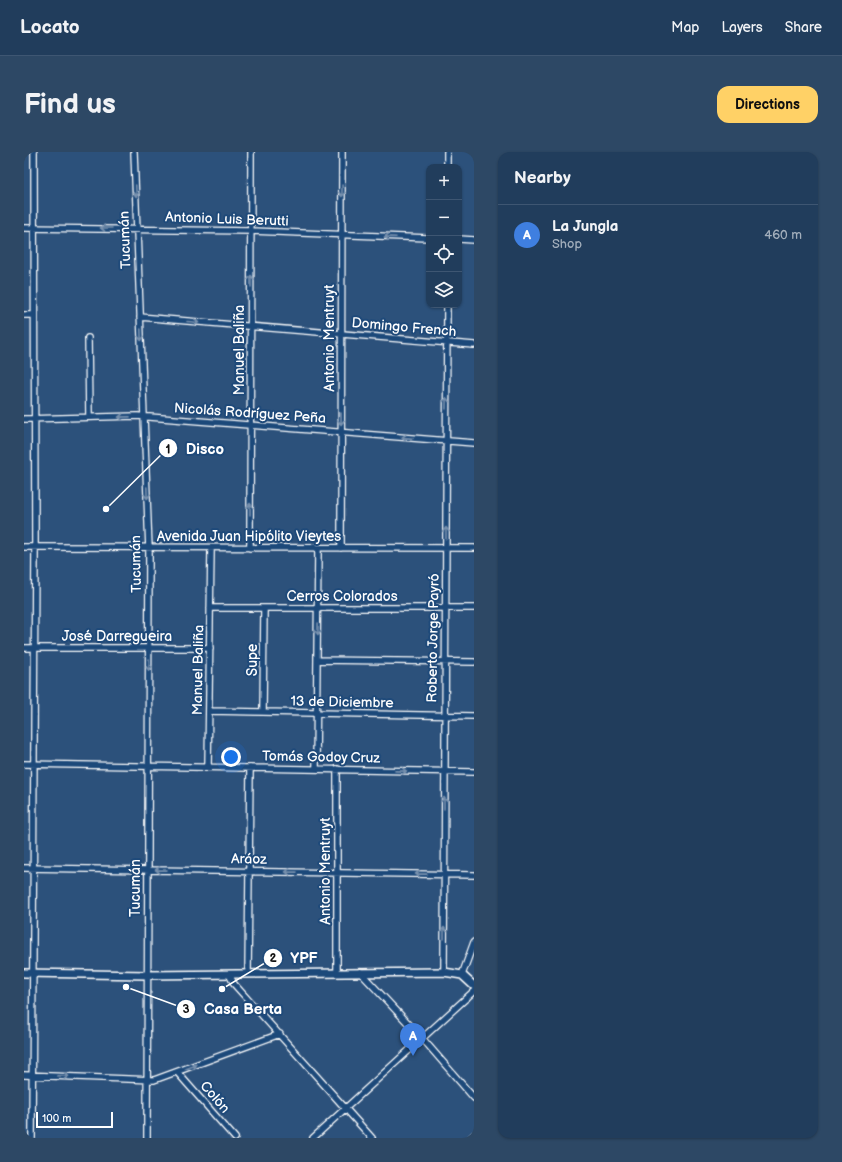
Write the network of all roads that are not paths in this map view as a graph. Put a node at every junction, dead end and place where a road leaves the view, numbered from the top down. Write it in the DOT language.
graph roads {
  1 [pos="34,152"];
  2 [pos="134,152"];
  3 [pos="251,152"];
  4 [pos="342,152"];
  5 [pos="447,152"];
  6 [pos="447,164"];
  7 [pos="24,228"];
  8 [pos="34,228"];
  9 [pos="137,228"];
  10 [pos="251,231"];
  11 [pos="341,235"];
  12 [pos="426,238"];
  13 [pos="462,239"];
  14 [pos="474,240"];
  15 [pos="447,308"];
  16 [pos="24,315"];
  17 [pos="33,315"];
  18 [pos="140,317"];
  19 [pos="251,327"];
  20 [pos="341,333"];
  21 [pos="88,338"];
  22 [pos="447,342"];
  23 [pos="474,345"];
  24 [pos="89,417"];
  25 [pos="144,417"];
  26 [pos="34,418"];
  27 [pos="24,419"];
  28 [pos="250,425"];
  29 [pos="341,432"];
  30 [pos="446,440"];
  31 [pos="474,443"];
  32 [pos="24,547"];
  33 [pos="35,547"];
  34 [pos="149,548"];
  35 [pos="211,548"];
  36 [pos="250,548"];
  37 [pos="318,548"];
  38 [pos="341,548"];
  39 [pos="446,548"];
  40 [pos="474,548"];
  41 [pos="210,608"];
  42 [pos="264,608"];
  43 [pos="318,608"];
  44 [pos="446,608"];
  45 [pos="474,608"];
  46 [pos="24,648"];
  47 [pos="35,648"];
  48 [pos="149,648"];
  49 [pos="210,648"];
  50 [pos="317,660"];
  51 [pos="446,662"];
  52 [pos="474,662"];
  53 [pos="209,711"];
  54 [pos="263,712"];
  55 [pos="317,713"];
  56 [pos="444,716"];
  57 [pos="474,716"];
  58 [pos="24,764"];
  59 [pos="34,764"];
  60 [pos="146,766"];
  61 [pos="208,768"];
  62 [pos="250,768"];
  63 [pos="316,769"];
  64 [pos="337,769"];
  65 [pos="444,771"];
  66 [pos="474,772"];
  67 [pos="24,868"];
  68 [pos="33,868"];
  69 [pos="147,870"];
  70 [pos="248,871"];
  71 [pos="337,873"];
  72 [pos="444,874"];
  73 [pos="474,875"];
  74 [pos="474,942"];
  75 [pos="360,972"];
  76 [pos="444,972"];
  77 [pos="24,973"];
  78 [pos="32,973"];
  79 [pos="337,973"];
  80 [pos="229,974"];
  81 [pos="248,974"];
  82 [pos="462,974"];
  83 [pos="148,975"];
  84 [pos="474,986"];
  85 [pos="474,990"];
  86 [pos="280,1034"];
  87 [pos="422,1038"];
  88 [pos="177,1072"];
  89 [pos="24,1075"];
  90 [pos="32,1075"];
  91 [pos="147,1080"];
  92 [pos="474,1098"];
  93 [pos="347,1108"];
  94 [pos="474,1135"];
  95 [pos="32,1138"];
  96 [pos="147,1138"];
  97 [pos="235,1138"];
  98 [pos="312,1138"];
  99 [pos="372,1138"];
  100 [pos="471,1138"];
  1 -- 8 [label="street"];
  2 -- 9 [label="street, Tucumán, one-way"];
  3 -- 10 [label="street, Manuel Baliña"];
  4 -- 11 [label="street, Antonio Mentruyt, one-way"];
  5 -- 6 [label="street"];
  7 -- 8 [label="street, Antonio Luis Berutti"];
  9 -- 8 [label="street, Antonio Luis Berutti, one-way"];
  8 -- 17 [label="street"];
  9 -- 10 [label="street, Antonio Luis Berutti"];
  9 -- 18 [label="street, Tucumán"];
  10 -- 11 [label="street, Antonio Luis Berutti"];
  19 -- 10 [label="street, Manuel Baliña, one-way"];
  12 -- 11 [label="street, Antonio Luis Berutti, one-way"];
  11 -- 20 [label="street, Antonio Mentruyt"];
  13 -- 14 [label="street"];
  15 -- 22 [label="street, Roberto Jorge Payró"];
  16 -- 17 [label="street"];
  17 -- 26 [label="street"];
  18 -- 19 [label="street, Domingo French, one-way"];
  18 -- 25 [label="street, Tucumán, one-way"];
  19 -- 20 [label="street, Domingo French"];
  19 -- 28 [label="street, Manuel Baliña"];
  20 -- 22 [label="street, Domingo French"];
  20 -- 29 [label="street, Antonio Mentruyt, one-way"];
  21 -- 24 [label="street"];
  22 -- 23 [label="street, Domingo French"];
  30 -- 22 [label="street, Roberto Jorge Payró, one-way"];
  25 -- 24 [label="street, Nicolás Rodríguez Peña, one-way"];
  24 -- 26 [label="street, Nicolás Rodríguez Peña"];
  25 -- 28 [label="street, Nicolás Rodríguez Peña"];
  25 -- 34 [label="street, Tucumán, one-way"];
  26 -- 27 [label="street, Nicolás Rodríguez Peña"];
  26 -- 33 [label="street"];
  28 -- 29 [label="street, Nicolás Rodríguez Peña"];
  36 -- 28 [label="street, Manuel Baliña, one-way"];
  30 -- 29 [label="street, Nicolás Rodríguez Peña, one-way"];
  29 -- 38 [label="street, Antonio Mentruyt"];
  30 -- 31 [label="street, Nicolás Rodríguez Peña"];
  39 -- 30 [label="street, Roberto Jorge Payró, one-way"];
  32 -- 33 [label="street, Avenida Juan Hipólito Vieytes"];
  33 -- 34 [label="street, Avenida Juan Hipólito Vieytes"];
  33 -- 47 [label="street"];
  34 -- 35 [label="street, Avenida Juan Hipólito Vieytes"];
  34 -- 48 [label="street, Tucumán"];
  35 -- 36 [label="street, Avenida Juan Hipólito Vieytes"];
  35 -- 41 [label="street, Manuel Baliña"];
  36 -- 37 [label="street, Avenida Juan Hipólito Vieytes"];
  37 -- 38 [label="street, Avenida Juan Hipólito Vieytes"];
  37 -- 43 [label="street"];
  38 -- 39 [label="street, Avenida Juan Hipólito Vieytes"];
  39 -- 40 [label="street, Avenida Juan Hipólito Vieytes"];
  39 -- 44 [label="street, Roberto Jorge Payró"];
  41 -- 42 [label="street, Cerros Colorados"];
  41 -- 49 [label="street, Manuel Baliña"];
  42 -- 43 [label="street, Cerros Colorados"];
  42 -- 54 [label="street, Supe"];
  43 -- 44 [label="street, Cerros Colorados"];
  43 -- 50 [label="street, one-way"];
  44 -- 45 [label="street, Cerros Colorados"];
  44 -- 51 [label="street, Roberto Jorge Payró"];
  46 -- 47 [label="street, José Darregueira"];
  47 -- 48 [label="street, José Darregueira"];
  47 -- 59 [label="street"];
  48 -- 49 [label="street, José Darregueira"];
  48 -- 60 [label="street, Tucumán, one-way"];
  49 -- 53 [label="street, Manuel Baliña"];
  50 -- 51 [label="street"];
  50 -- 55 [label="street"];
  51 -- 52 [label="street"];
  51 -- 56 [label="street, Roberto Jorge Payró"];
  53 -- 54 [label="street, 13 de Diciembre"];
  53 -- 61 [label="street, Manuel Baliña"];
  54 -- 55 [label="street, 13 de Diciembre"];
  55 -- 56 [label="street, 13 de Diciembre"];
  55 -- 63 [label="street"];
  56 -- 57 [label="street, 13 de Diciembre"];
  56 -- 65 [label="street, Roberto Jorge Payró"];
  58 -- 59 [label="street, Tomás Godoy Cruz"];
  59 -- 60 [label="street, Tomás Godoy Cruz"];
  59 -- 68 [label="street"];
  60 -- 61 [label="street, Tomás Godoy Cruz"];
  60 -- 69 [label="street, Tucumán"];
  61 -- 62 [label="street, Tomás Godoy Cruz"];
  62 -- 63 [label="street, Tomás Godoy Cruz"];
  62 -- 70 [label="street"];
  63 -- 64 [label="street, Tomás Godoy Cruz"];
  64 -- 65 [label="street, Tomás Godoy Cruz, one-way"];
  64 -- 71 [label="street, Antonio Mentruyt"];
  65 -- 66 [label="street, Tomás Godoy Cruz"];
  72 -- 65 [label="street, Roberto Jorge Payró, one-way"];
  67 -- 68 [label="street, Aráoz"];
  68 -- 69 [label="street, Aráoz"];
  68 -- 78 [label="street"];
  70 -- 69 [label="street, Aráoz, one-way"];
  69 -- 83 [label="street, Tucumán"];
  71 -- 70 [label="street, Aráoz, one-way"];
  70 -- 81 [label="street"];
  72 -- 71 [label="street, Aráoz, one-way"];
  71 -- 79 [label="street, Antonio Mentruyt"];
  72 -- 73 [label="street, Aráoz"];
  76 -- 72 [label="street, Roberto Jorge Payró, one-way"];
  74 -- 82 [label="street"];
  75 -- 76 [label="main road"];
  75 -- 79 [label="main road"];
  75 -- 87 [label="street"];
  76 -- 82 [label="main road"];
  77 -- 78 [label="main road"];
  78 -- 83 [label="main road"];
  78 -- 90 [label="street"];
  79 -- 81 [label="main road"];
  80 -- 81 [label="main road"];
  80 -- 83 [label="main road"];
  80 -- 86 [label="street"];
  82 -- 84 [label="main road"];
  83 -- 91 [label="street, Tucumán"];
  85 -- 87 [label="street"];
  88 -- 86 [label="street, one-way"];
  86 -- 93 [label="street"];
  87 -- 92 [label="street"];
  87 -- 93 [label="street"];
  88 -- 91 [label="street"];
  88 -- 97 [label="street, Colón"];
  89 -- 90 [label="street"];
  90 -- 91 [label="street, one-way"];
  90 -- 95 [label="street"];
  91 -- 96 [label="street, Tucumán"];
  93 -- 98 [label="street"];
  93 -- 99 [label="street"];
  94 -- 100 [label="street"];
}
